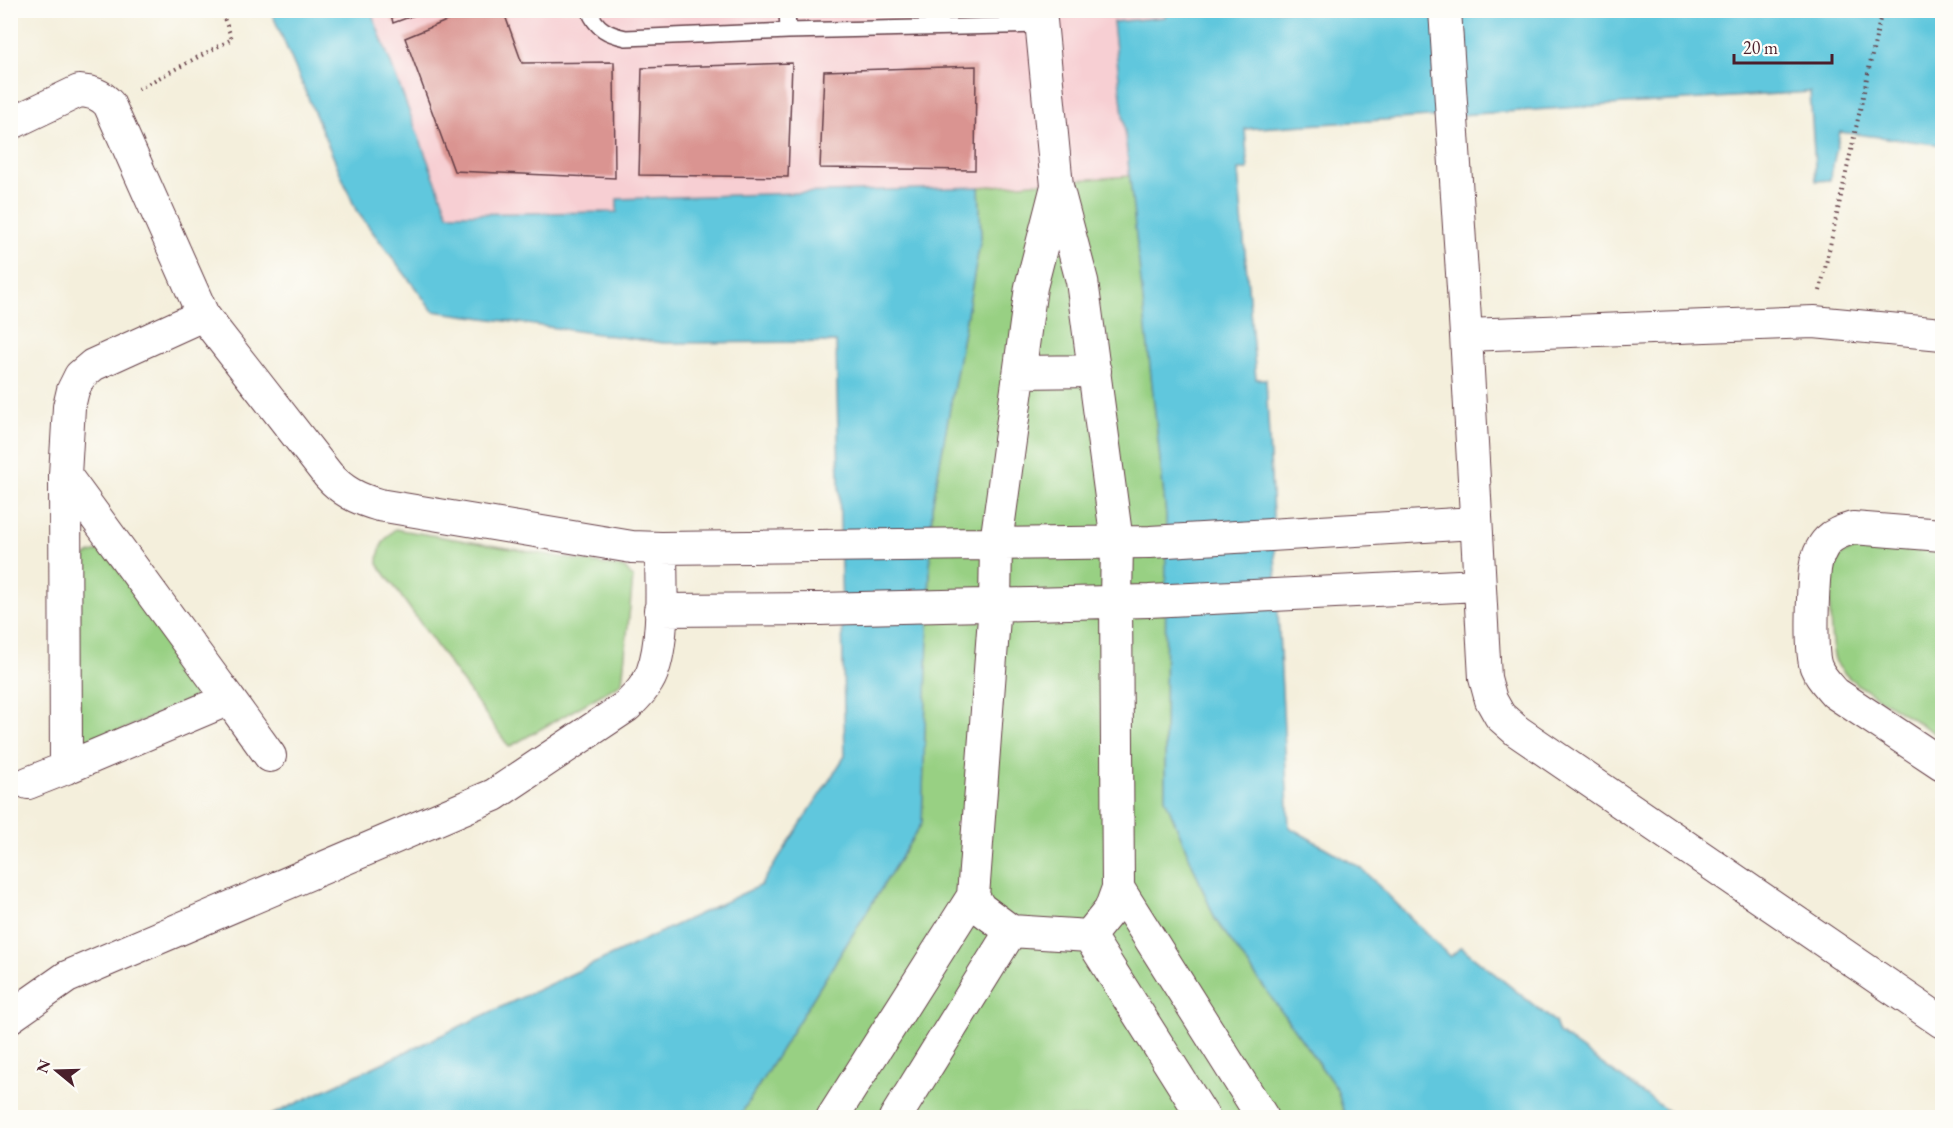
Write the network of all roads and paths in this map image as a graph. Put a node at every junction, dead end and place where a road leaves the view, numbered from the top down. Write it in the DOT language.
graph roads {
  1 [pos="221,10"];
  2 [pos="589,10"];
  3 [pos="787,10"];
  4 [pos="1445,10"];
  5 [pos="1882,10"];
  6 [pos="1041,18"];
  7 [pos="788,31"];
  8 [pos="109,104"];
  9 [pos="10,124"];
  10 [pos="1057,186"];
  11 [pos="203,315"];
  12 [pos="1814,322"];
  13 [pos="1942,334"];
  14 [pos="1466,335"];
  15 [pos="1095,371"];
  16 [pos="1020,372"];
  17 [pos="65,475"];
  18 [pos="1475,523"];
  19 [pos="1942,535"];
  20 [pos="1117,542"];
  21 [pos="996,543"];
  22 [pos="661,548"];
  23 [pos="1479,585"];
  24 [pos="1116,601"];
  25 [pos="995,604"];
  26 [pos="660,610"];
  27 [pos="229,699"];
  28 [pos="270,756"];
  29 [pos="1942,764"];
  30 [pos="66,768"];
  31 [pos="28,783"];
  32 [pos="1118,888"];
  33 [pos="973,896"];
  34 [pos="1011,932"];
  35 [pos="1089,936"];
  36 [pos="10,1017"];
  37 [pos="1942,1022"];
  38 [pos="832,1118"];
  39 [pos="896,1118"];
  40 [pos="1204,1118"];
  41 [pos="1263,1118"];
  1 -- 8 [label="path"];
  2 -- 7 [label="lane"];
  3 -- 7 [label="lane"];
  4 -- 14 [label="street"];
  5 -- 12 [label="path"];
  6 -- 7 [label="lane"];
  6 -- 10 [label="street"];
  8 -- 9 [label="street"];
  8 -- 11 [label="street"];
  10 -- 15 [label="street"];
  10 -- 16 [label="street"];
  11 -- 17 [label="street"];
  11 -- 22 [label="street"];
  12 -- 13 [label="street"];
  12 -- 14 [label="street"];
  14 -- 18 [label="street"];
  15 -- 16 [label="street"];
  15 -- 20 [label="street"];
  16 -- 21 [label="street"];
  17 -- 27 [label="street"];
  17 -- 30 [label="street"];
  18 -- 20 [label="street"];
  18 -- 23 [label="street"];
  19 -- 29 [label="street"];
  20 -- 21 [label="street"];
  20 -- 24 [label="street"];
  21 -- 22 [label="street"];
  21 -- 25 [label="street"];
  22 -- 26 [label="street"];
  23 -- 24 [label="street"];
  23 -- 37 [label="street"];
  24 -- 25 [label="street"];
  24 -- 32 [label="street"];
  25 -- 26 [label="street"];
  25 -- 33 [label="street"];
  26 -- 36 [label="street"];
  27 -- 28 [label="street"];
  27 -- 30 [label="street"];
  30 -- 31 [label="street"];
  32 -- 35 [label="street"];
  32 -- 41 [label="street"];
  33 -- 34 [label="street"];
  33 -- 38 [label="street"];
  34 -- 35 [label="street"];
  34 -- 39 [label="street"];
  35 -- 40 [label="street"];
}
